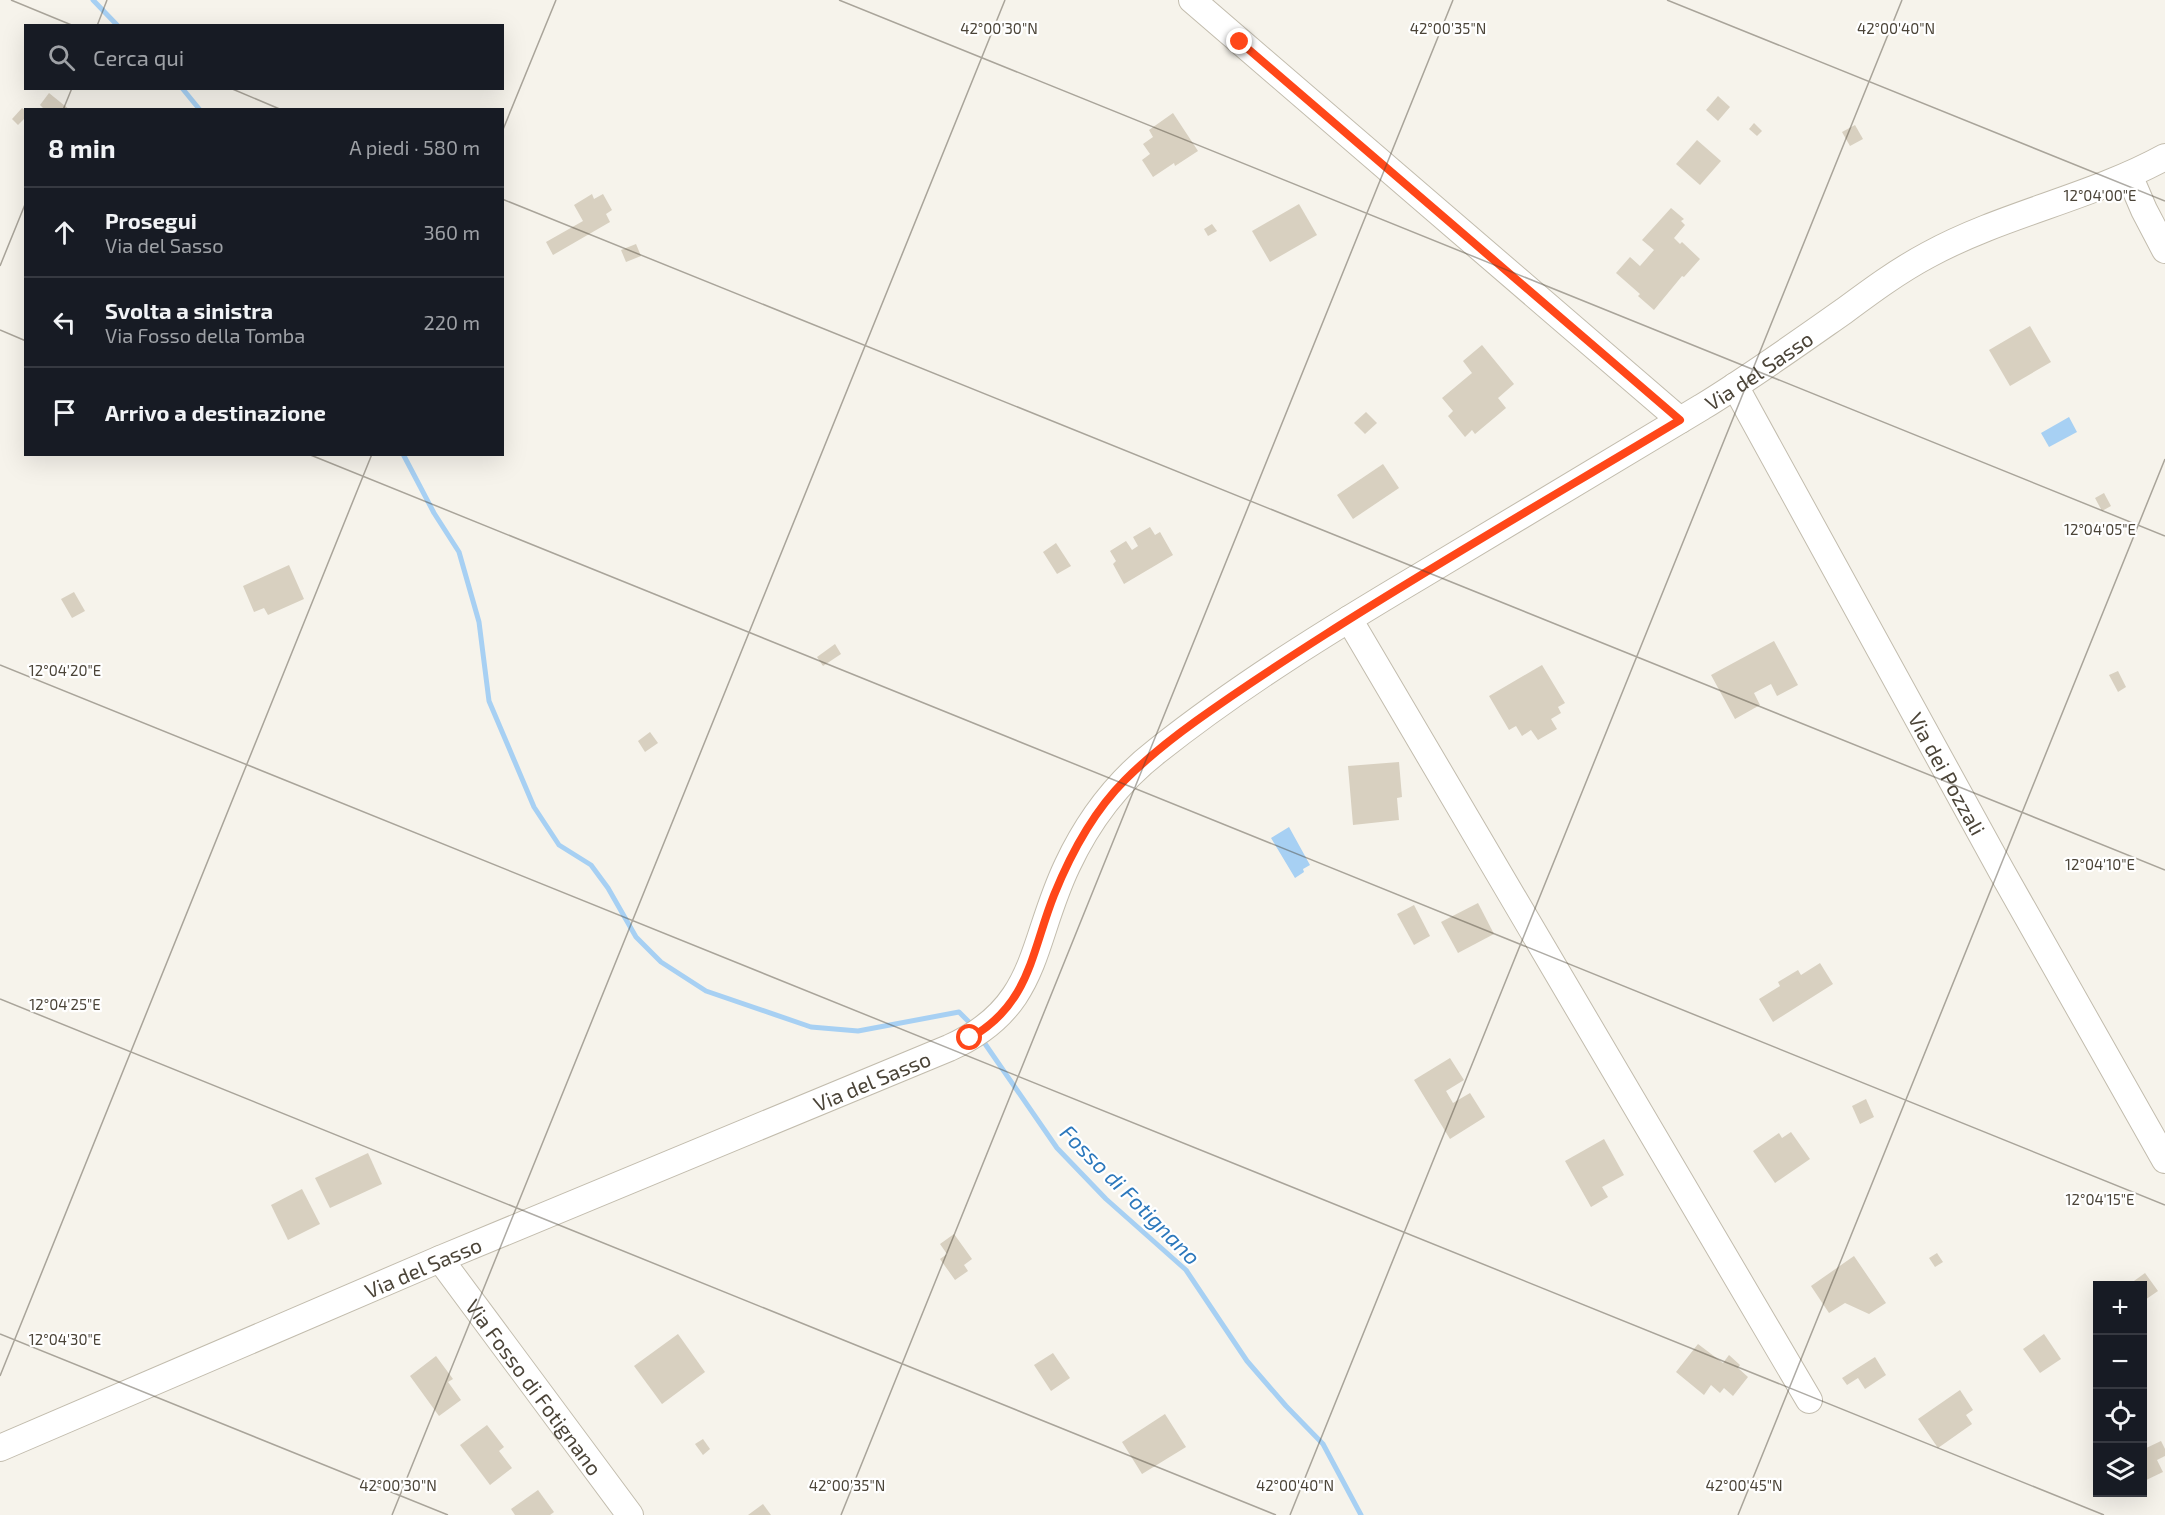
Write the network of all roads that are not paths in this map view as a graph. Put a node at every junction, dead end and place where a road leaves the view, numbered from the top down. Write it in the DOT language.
graph roads {
  1 [pos="1192,0"];
  2 [pos="2165,157"];
  3 [pos="2129,176"];
  4 [pos="2165,250"];
  5 [pos="1735,386"];
  6 [pos="1680,420"];
  7 [pos="1349,619"];
  8 [pos="2165,1160"];
  9 [pos="440,1259"];
  10 [pos="1809,1401"];
  11 [pos="0,1448"];
  12 [pos="630,1515"];
  1 -- 6 [label="street"];
  2 -- 3 [label="street, Via del Sasso"];
  3 -- 4 [label="street"];
  3 -- 5 [label="street, Via del Sasso"];
  5 -- 6 [label="street, Via del Sasso"];
  5 -- 8 [label="street, Via dei Pozzali"];
  6 -- 7 [label="street, Via del Sasso"];
  7 -- 9 [label="street, Via del Sasso"];
  7 -- 10 [label="street"];
  9 -- 11 [label="street, Via del Sasso"];
  9 -- 12 [label="street, Via Fosso di Fotignano"];
}
